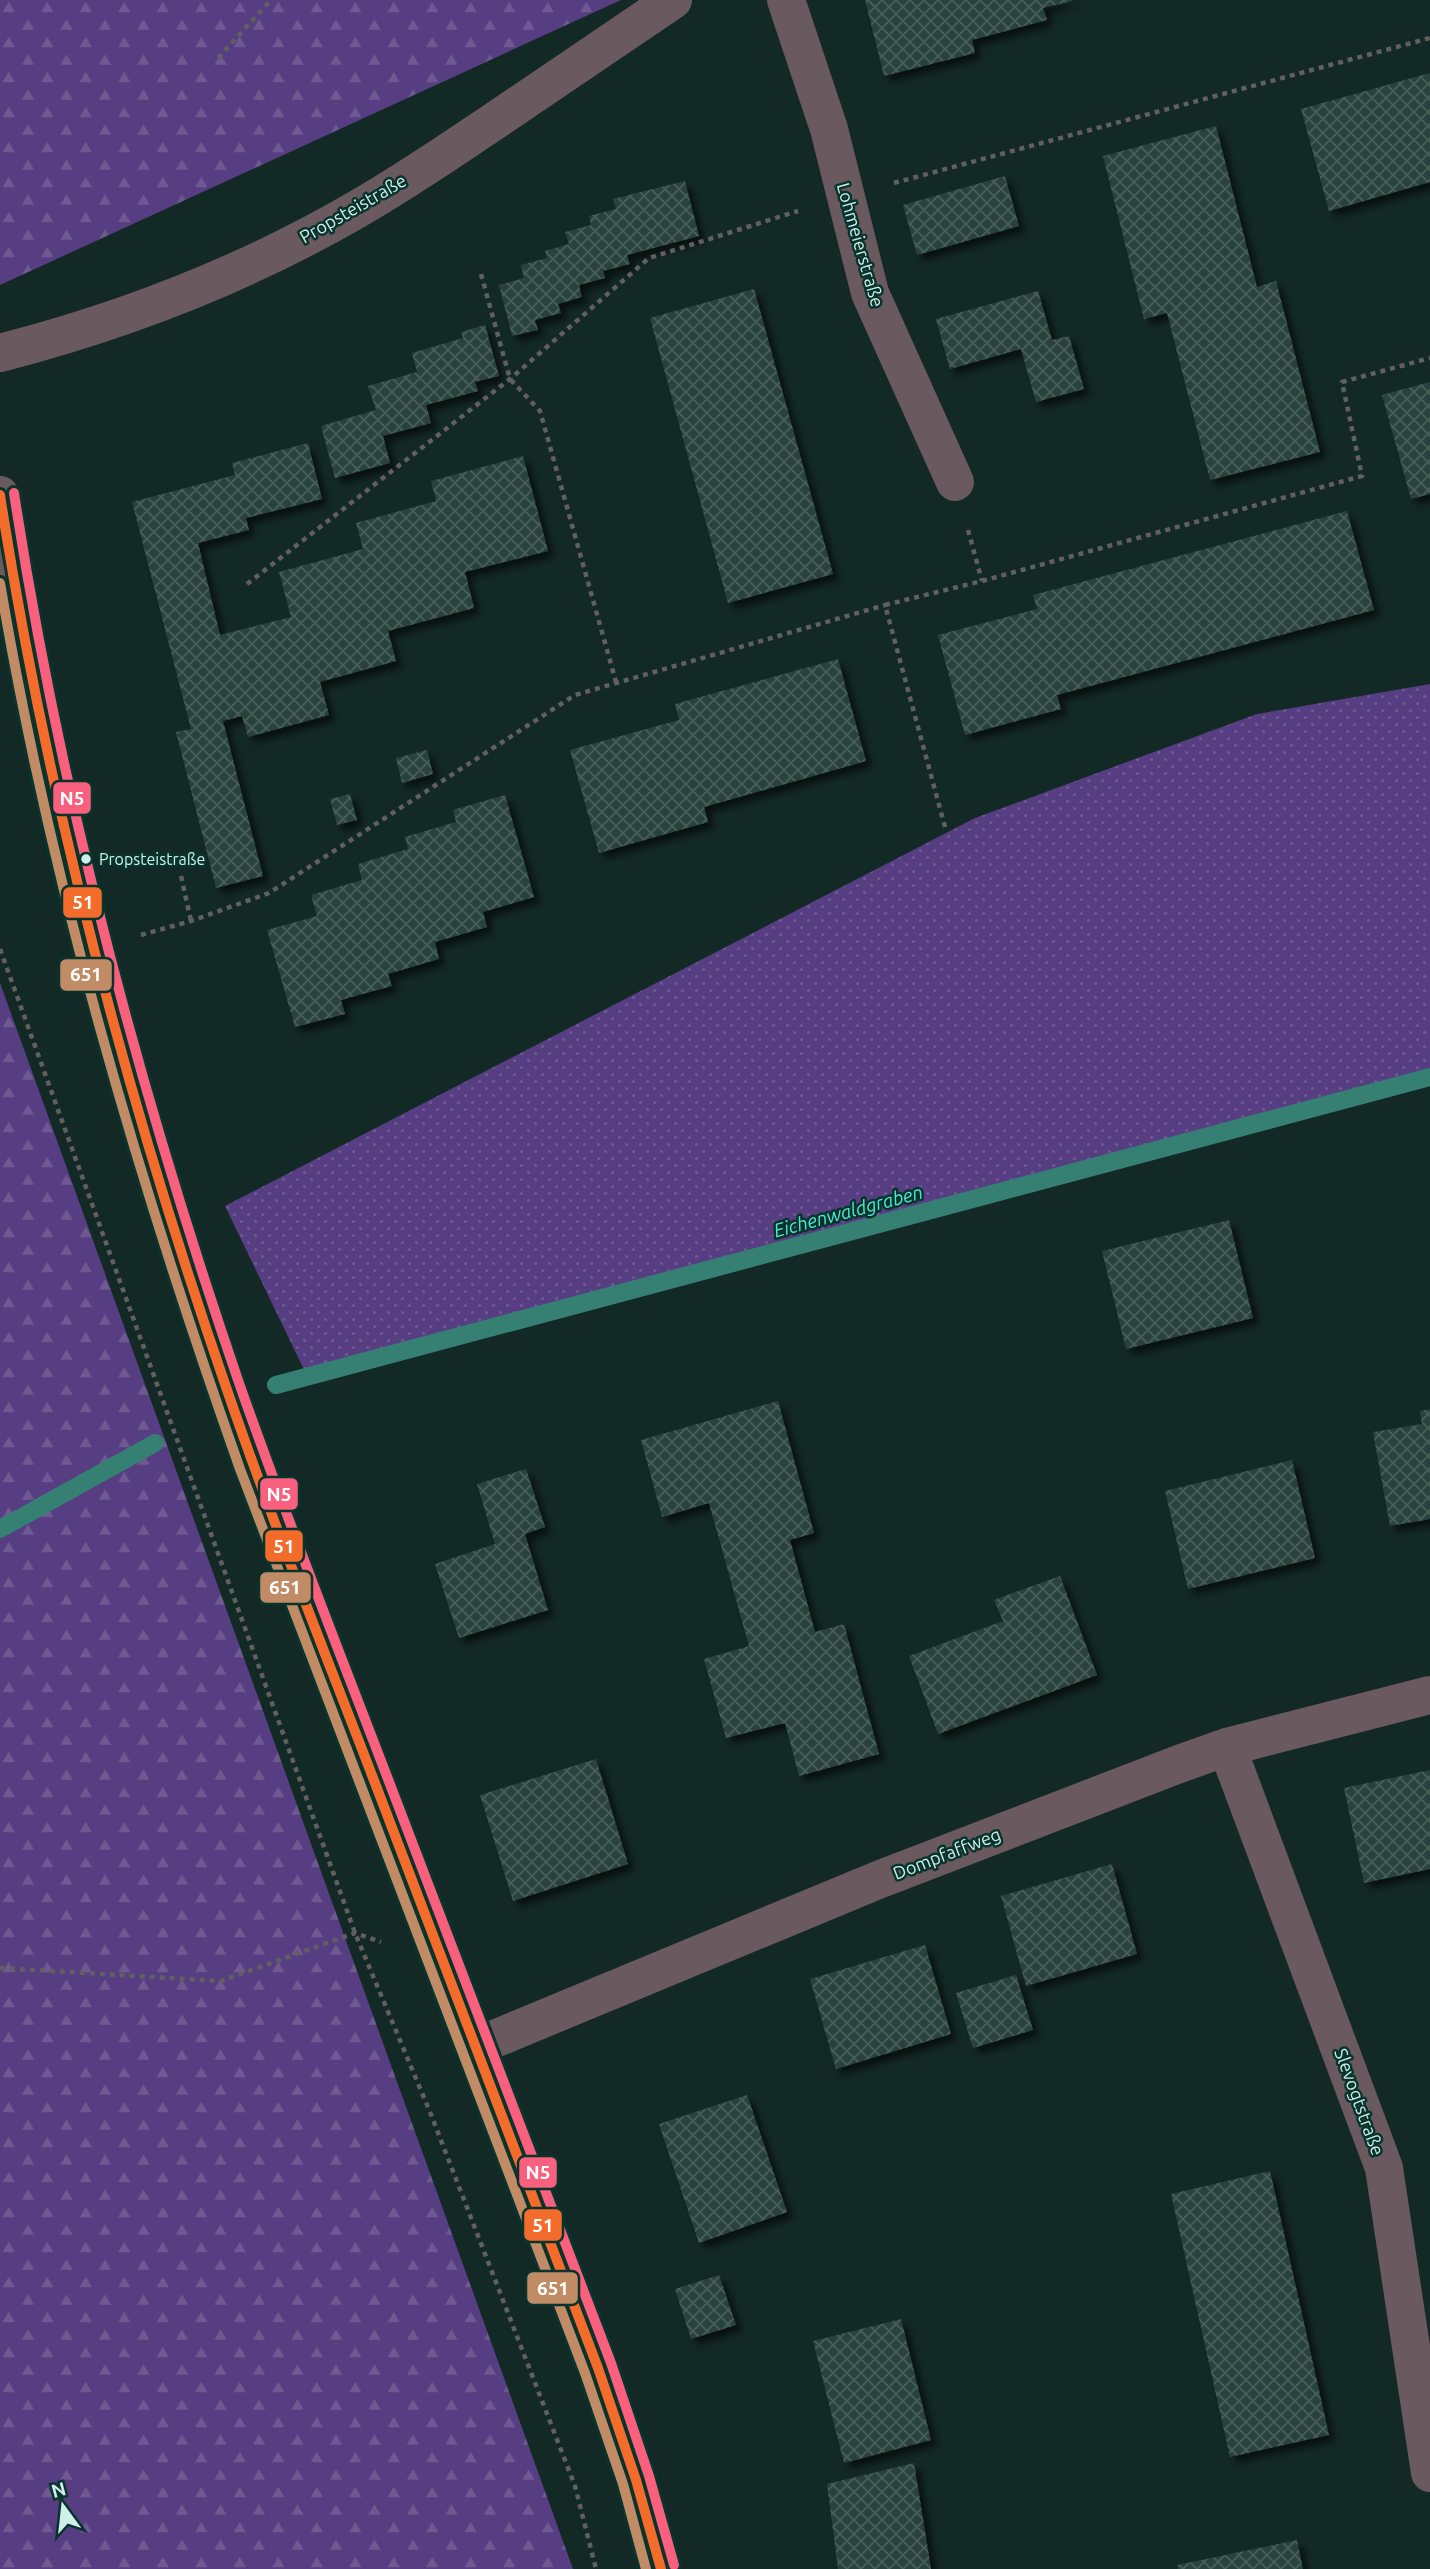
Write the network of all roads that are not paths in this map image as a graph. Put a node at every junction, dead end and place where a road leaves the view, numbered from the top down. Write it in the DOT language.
graph roads {
  1 [pos="673,0"];
  2 [pos="786,0"];
  3 [pos="0,353"];
  4 [pos="955,482"];
  5 [pos="0,495"];
  6 [pos="1430,1695"];
  7 [pos="1227,1747"];
  8 [pos="475,2046"];
  9 [pos="1430,2473"];
  10 [pos="661,2569"];
  1 -- 3 [label="street, Propsteistraße"];
  2 -- 4 [label="street, Lohmeierstraße"];
  5 -- 8 [label="main road"];
  6 -- 7 [label="street, Dompfaffweg"];
  7 -- 8 [label="street, Dompfaffweg"];
  7 -- 9 [label="street, Slevogtstraße"];
  8 -- 10 [label="main road"];
}
